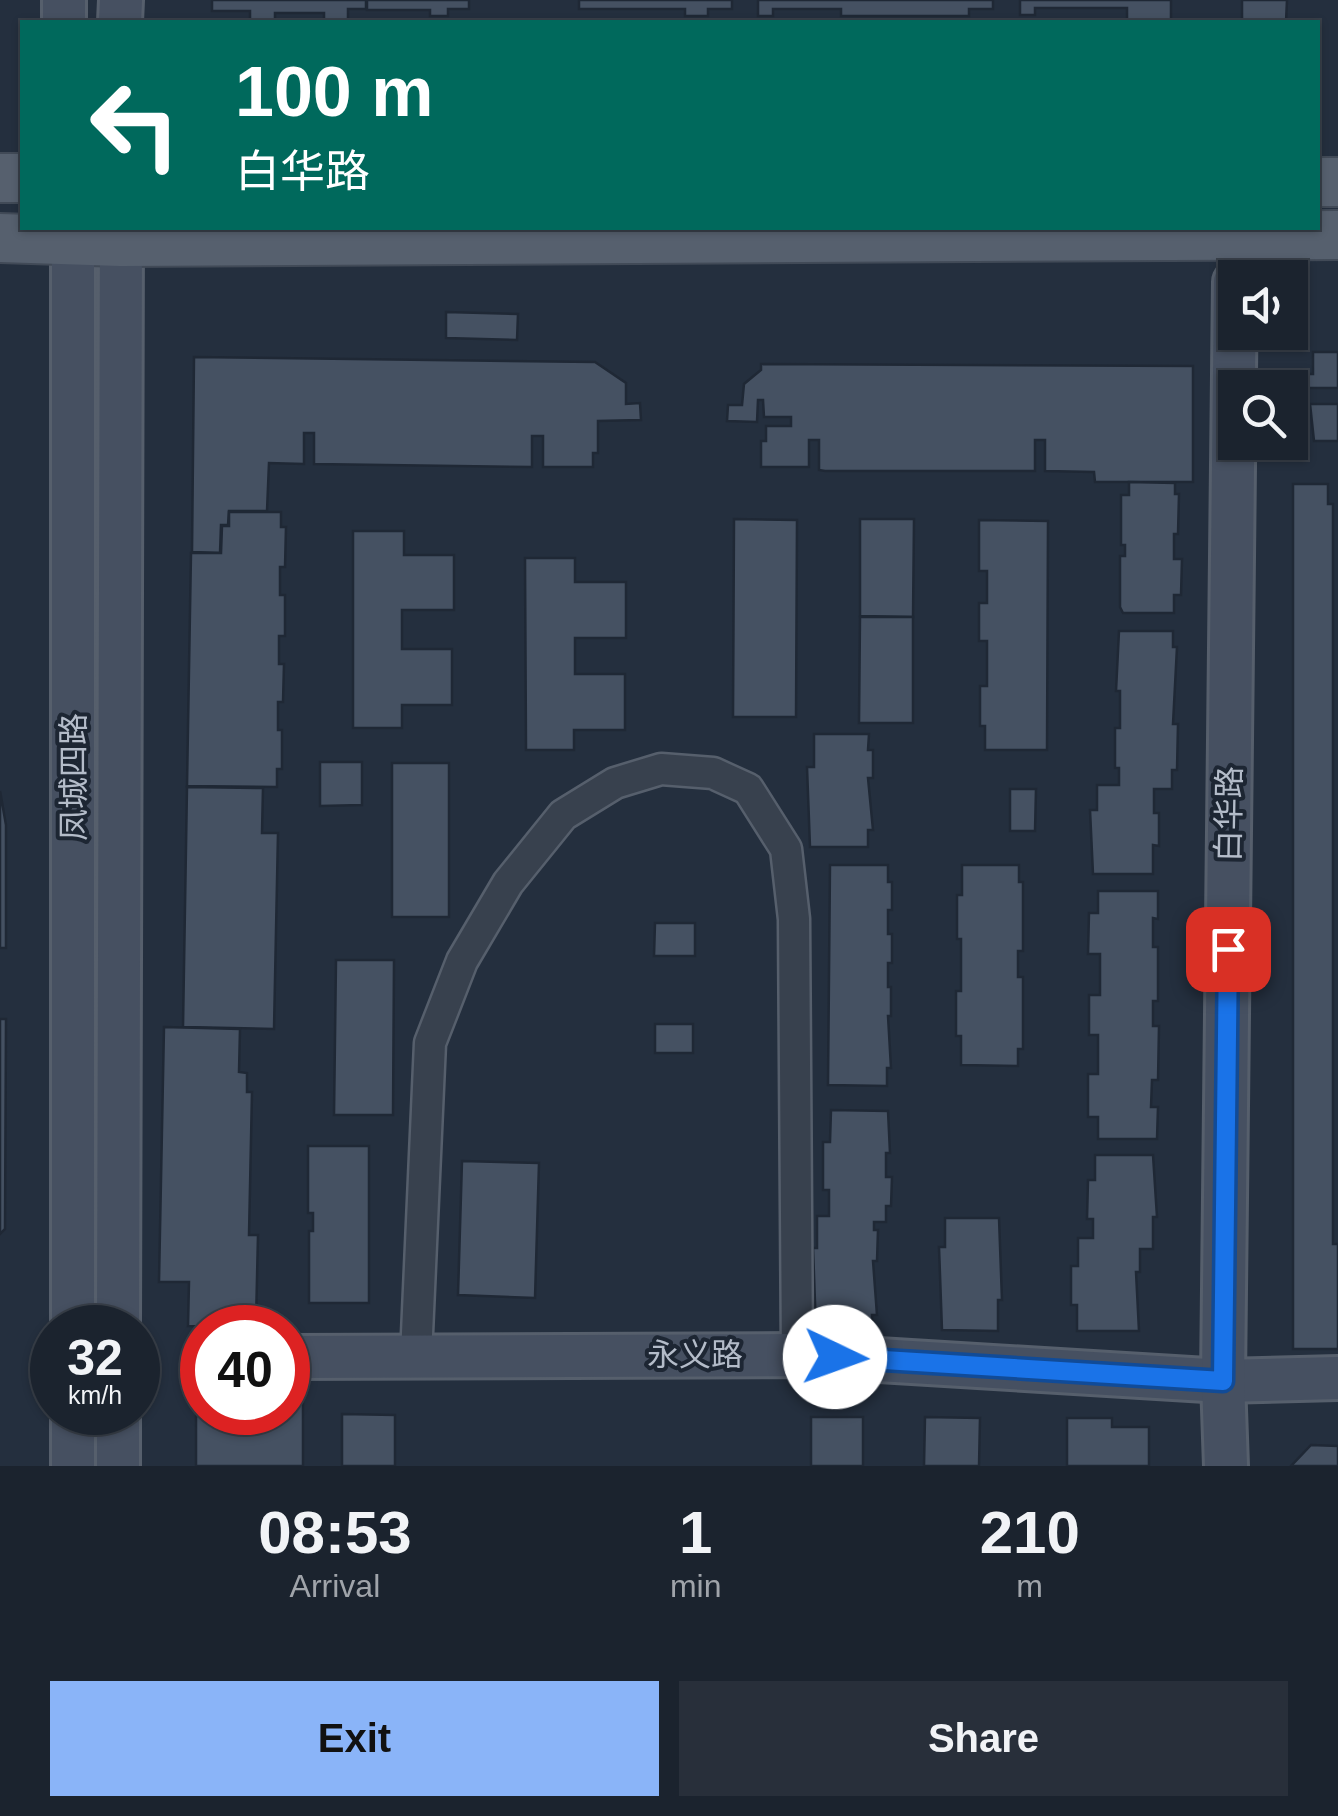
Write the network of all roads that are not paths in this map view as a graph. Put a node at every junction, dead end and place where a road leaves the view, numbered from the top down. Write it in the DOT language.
graph roads {
  1 [pos="98,234"];
  2 [pos="1338,235"];
  3 [pos="0,238"];
  4 [pos="1235,256"];
  5 [pos="74,1305"];
  6 [pos="118,1305"];
  7 [pos="796,1355"];
  8 [pos="416,1356"];
  9 [pos="310,1357"];
  10 [pos="1338,1378"];
  11 [pos="1223,1381"];
  12 [pos="73,1435"];
  13 [pos="118,1435"];
  14 [pos="73,1466"];
  15 [pos="118,1466"];
  16 [pos="1226,1466"];
  1 -- 3 [label="main road"];
  1 -- 4 [label="main road"];
  1 -- 5 [label="street, 凤城四路"];
  1 -- 6 [label="street, 凤城四路"];
  2 -- 4 [label="main road"];
  4 -- 11 [label="street, 白华路"];
  7 -- 8 [label="street, 永义路"];
  7 -- 8 [label="street"];
  7 -- 11 [label="street, 永义路"];
  8 -- 9 [label="street, 永义路"];
  10 -- 11 [label="street, 永义路"];
  11 -- 16 [label="street, 白华路"];
  12 -- 14 [label="street"];
  13 -- 15 [label="street"];
}
